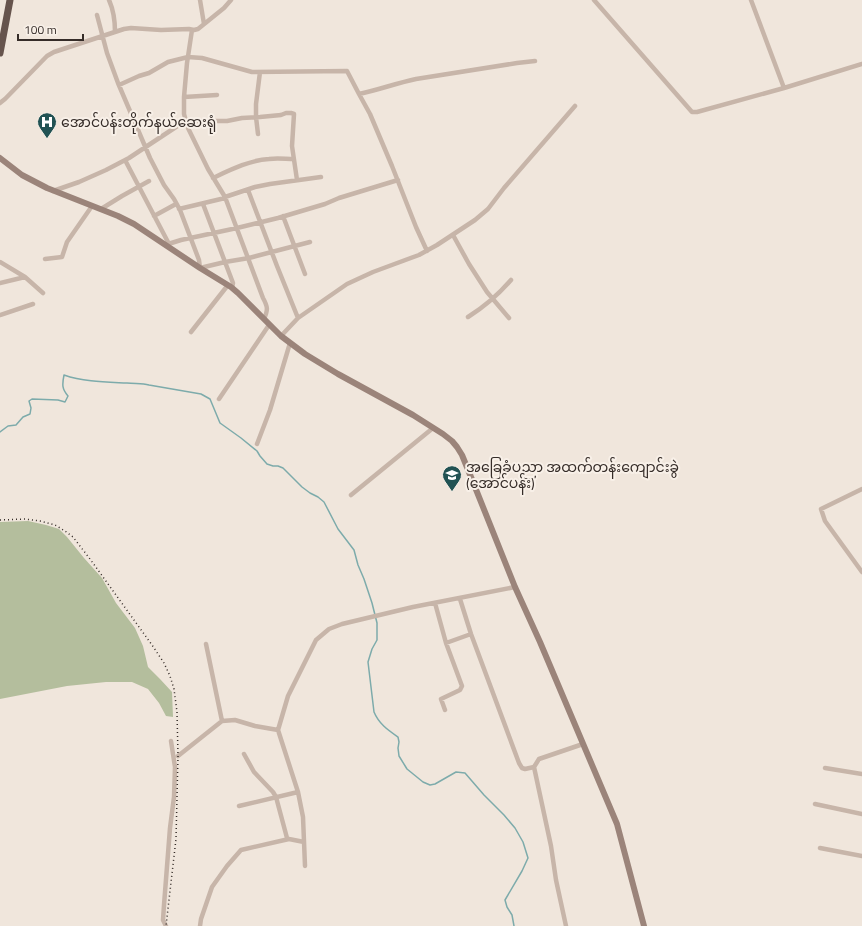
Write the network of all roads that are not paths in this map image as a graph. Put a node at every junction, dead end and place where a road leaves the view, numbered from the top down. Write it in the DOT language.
graph roads {
  1 [pos="10,0"];
  2 [pos="109,0"];
  3 [pos="200,0"];
  4 [pos="231,0"];
  5 [pos="594,0"];
  6 [pos="751,0"];
  7 [pos="97,15"];
  8 [pos="204,24"];
  9 [pos="192,30"];
  10 [pos="115,32"];
  11 [pos="103,36"];
  12 [pos="0,53"];
  13 [pos="188,56"];
  14 [pos="535,61"];
  15 [pos="862,64"];
  16 [pos="260,72"];
  17 [pos="119,86"];
  18 [pos="784,88"];
  19 [pos="359,94"];
  20 [pos="217,95"];
  21 [pos="184,97"];
  22 [pos="0,103"];
  23 [pos="575,106"];
  24 [pos="256,117"];
  25 [pos="186,122"];
  26 [pos="258,134"];
  27 [pos="146,147"];
  28 [pos="0,158"];
  29 [pos="125,160"];
  30 [pos="294,160"];
  31 [pos="321,177"];
  32 [pos="213,178"];
  33 [pos="297,180"];
  34 [pos="398,180"];
  35 [pos="149,181"];
  36 [pos="139,187"];
  37 [pos="248,190"];
  38 [pos="53,191"];
  39 [pos="225,198"];
  40 [pos="176,204"];
  41 [pos="203,204"];
  42 [pos="92,206"];
  43 [pos="101,209"];
  44 [pos="179,209"];
  45 [pos="154,216"];
  46 [pos="283,216"];
  47 [pos="260,222"];
  48 [pos="237,228"];
  49 [pos="214,233"];
  50 [pos="453,235"];
  51 [pos="191,238"];
  52 [pos="310,242"];
  53 [pos="167,244"];
  54 [pos="295,246"];
  55 [pos="427,251"];
  56 [pos="271,253"];
  57 [pos="249,258"];
  58 [pos="45,259"];
  59 [pos="0,262"];
  60 [pos="225,262"];
  61 [pos="200,268"];
  62 [pos="305,274"];
  63 [pos="25,277"];
  64 [pos="511,280"];
  65 [pos="0,283"];
  66 [pos="230,287"];
  67 [pos="43,293"];
  68 [pos="493,299"];
  69 [pos="33,304"];
  70 [pos="0,315"];
  71 [pos="468,317"];
  72 [pos="298,318"];
  73 [pos="509,318"];
  74 [pos="264,319"];
  75 [pos="269,325"];
  76 [pos="191,332"];
  77 [pos="281,336"];
  78 [pos="290,343"];
  79 [pos="219,399"];
  80 [pos="433,428"];
  81 [pos="257,444"];
  82 [pos="862,489"];
  83 [pos="351,495"];
  84 [pos="862,572"];
  85 [pos="515,587"];
  86 [pos="460,599"];
  87 [pos="435,603"];
  88 [pos="471,634"];
  89 [pos="446,643"];
  90 [pos="206,644"];
  91 [pos="445,710"];
  92 [pos="222,721"];
  93 [pos="278,730"];
  94 [pos="171,741"];
  95 [pos="583,744"];
  96 [pos="244,754"];
  97 [pos="178,756"];
  98 [pos="534,767"];
  99 [pos="826,768"];
  100 [pos="862,774"];
  101 [pos="298,792"];
  102 [pos="276,797"];
  103 [pos="815,804"];
  104 [pos="239,806"];
  105 [pos="862,814"];
  106 [pos="289,839"];
  107 [pos="304,842"];
  108 [pos="820,848"];
  109 [pos="862,856"];
  110 [pos="305,866"];
  111 [pos="166,926"];
  112 [pos="200,926"];
  113 [pos="566,926"];
  114 [pos="644,926"];
  1 -- 12 [label="highway"];
  2 -- 10 [label="street"];
  3 -- 8 [label="street"];
  4 -- 8 [label="street"];
  5 -- 18 [label="street"];
  6 -- 18 [label="street"];
  7 -- 11 [label="street"];
  8 -- 9 [label="street"];
  9 -- 10 [label="street"];
  9 -- 13 [label="street"];
  10 -- 11 [label="street"];
  11 -- 17 [label="street"];
  11 -- 22 [label="street"];
  13 -- 16 [label="street"];
  13 -- 17 [label="street"];
  13 -- 21 [label="street"];
  14 -- 19 [label="street"];
  15 -- 18 [label="street"];
  16 -- 19 [label="street"];
  16 -- 24 [label="street"];
  17 -- 27 [label="street"];
  19 -- 34 [label="street"];
  20 -- 21 [label="street"];
  21 -- 25 [label="street"];
  23 -- 50 [label="street"];
  24 -- 25 [label="street"];
  24 -- 26 [label="street"];
  24 -- 30 [label="street"];
  25 -- 27 [label="street"];
  25 -- 32 [label="street"];
  27 -- 29 [label="street"];
  27 -- 40 [label="street"];
  28 -- 38 [label="main road"];
  29 -- 36 [label="street"];
  29 -- 38 [label="street"];
  30 -- 32 [label="street"];
  30 -- 33 [label="street"];
  31 -- 33 [label="street"];
  32 -- 39 [label="street"];
  33 -- 37 [label="street"];
  34 -- 46 [label="street"];
  34 -- 55 [label="street"];
  35 -- 36 [label="street"];
  36 -- 43 [label="street"];
  36 -- 45 [label="street"];
  37 -- 39 [label="street"];
  37 -- 47 [label="street"];
  38 -- 42 [label="main road"];
  39 -- 41 [label="street"];
  39 -- 48 [label="street"];
  40 -- 44 [label="street"];
  40 -- 45 [label="street"];
  41 -- 44 [label="street"];
  41 -- 49 [label="street"];
  42 -- 43 [label="main road"];
  42 -- 58 [label="street"];
  43 -- 53 [label="main road"];
  44 -- 51 [label="street"];
  45 -- 53 [label="street"];
  46 -- 47 [label="street"];
  46 -- 54 [label="street"];
  47 -- 48 [label="street"];
  47 -- 56 [label="street"];
  48 -- 49 [label="street"];
  48 -- 57 [label="street"];
  49 -- 51 [label="street"];
  49 -- 60 [label="street"];
  50 -- 55 [label="street"];
  50 -- 68 [label="street"];
  51 -- 53 [label="street"];
  51 -- 61 [label="street"];
  52 -- 54 [label="street"];
  53 -- 61 [label="main road"];
  54 -- 56 [label="street"];
  54 -- 62 [label="street"];
  55 -- 72 [label="street"];
  56 -- 57 [label="street"];
  56 -- 72 [label="street"];
  57 -- 60 [label="street"];
  57 -- 74 [label="street"];
  59 -- 63 [label="street"];
  60 -- 61 [label="street"];
  60 -- 66 [label="street"];
  61 -- 66 [label="main road"];
  63 -- 65 [label="street"];
  63 -- 67 [label="street"];
  64 -- 68 [label="street"];
  66 -- 74 [label="main road"];
  66 -- 76 [label="street"];
  68 -- 71 [label="street"];
  68 -- 73 [label="street"];
  69 -- 70 [label="street"];
  72 -- 77 [label="street"];
  74 -- 75 [label="main road"];
  75 -- 77 [label="main road"];
  75 -- 79 [label="street"];
  77 -- 78 [label="main road"];
  78 -- 80 [label="main road"];
  78 -- 81 [label="street"];
  80 -- 83 [label="street"];
  80 -- 85 [label="main road"];
  82 -- 84 [label="street"];
  85 -- 86 [label="street"];
  85 -- 95 [label="main road"];
  86 -- 87 [label="street"];
  86 -- 88 [label="street"];
  87 -- 89 [label="street"];
  87 -- 93 [label="street"];
  88 -- 89 [label="street"];
  88 -- 98 [label="street"];
  89 -- 91 [label="street"];
  90 -- 92 [label="street"];
  92 -- 93 [label="street"];
  92 -- 97 [label="street"];
  93 -- 101 [label="street"];
  94 -- 111 [label="street"];
  95 -- 98 [label="street"];
  95 -- 114 [label="main road"];
  96 -- 102 [label="street"];
  98 -- 113 [label="street"];
  99 -- 100 [label="street"];
  101 -- 102 [label="street"];
  101 -- 107 [label="street"];
  102 -- 104 [label="street"];
  102 -- 106 [label="street"];
  103 -- 105 [label="street"];
  106 -- 107 [label="street"];
  106 -- 112 [label="street"];
  107 -- 110 [label="street"];
  108 -- 109 [label="street"];
}
